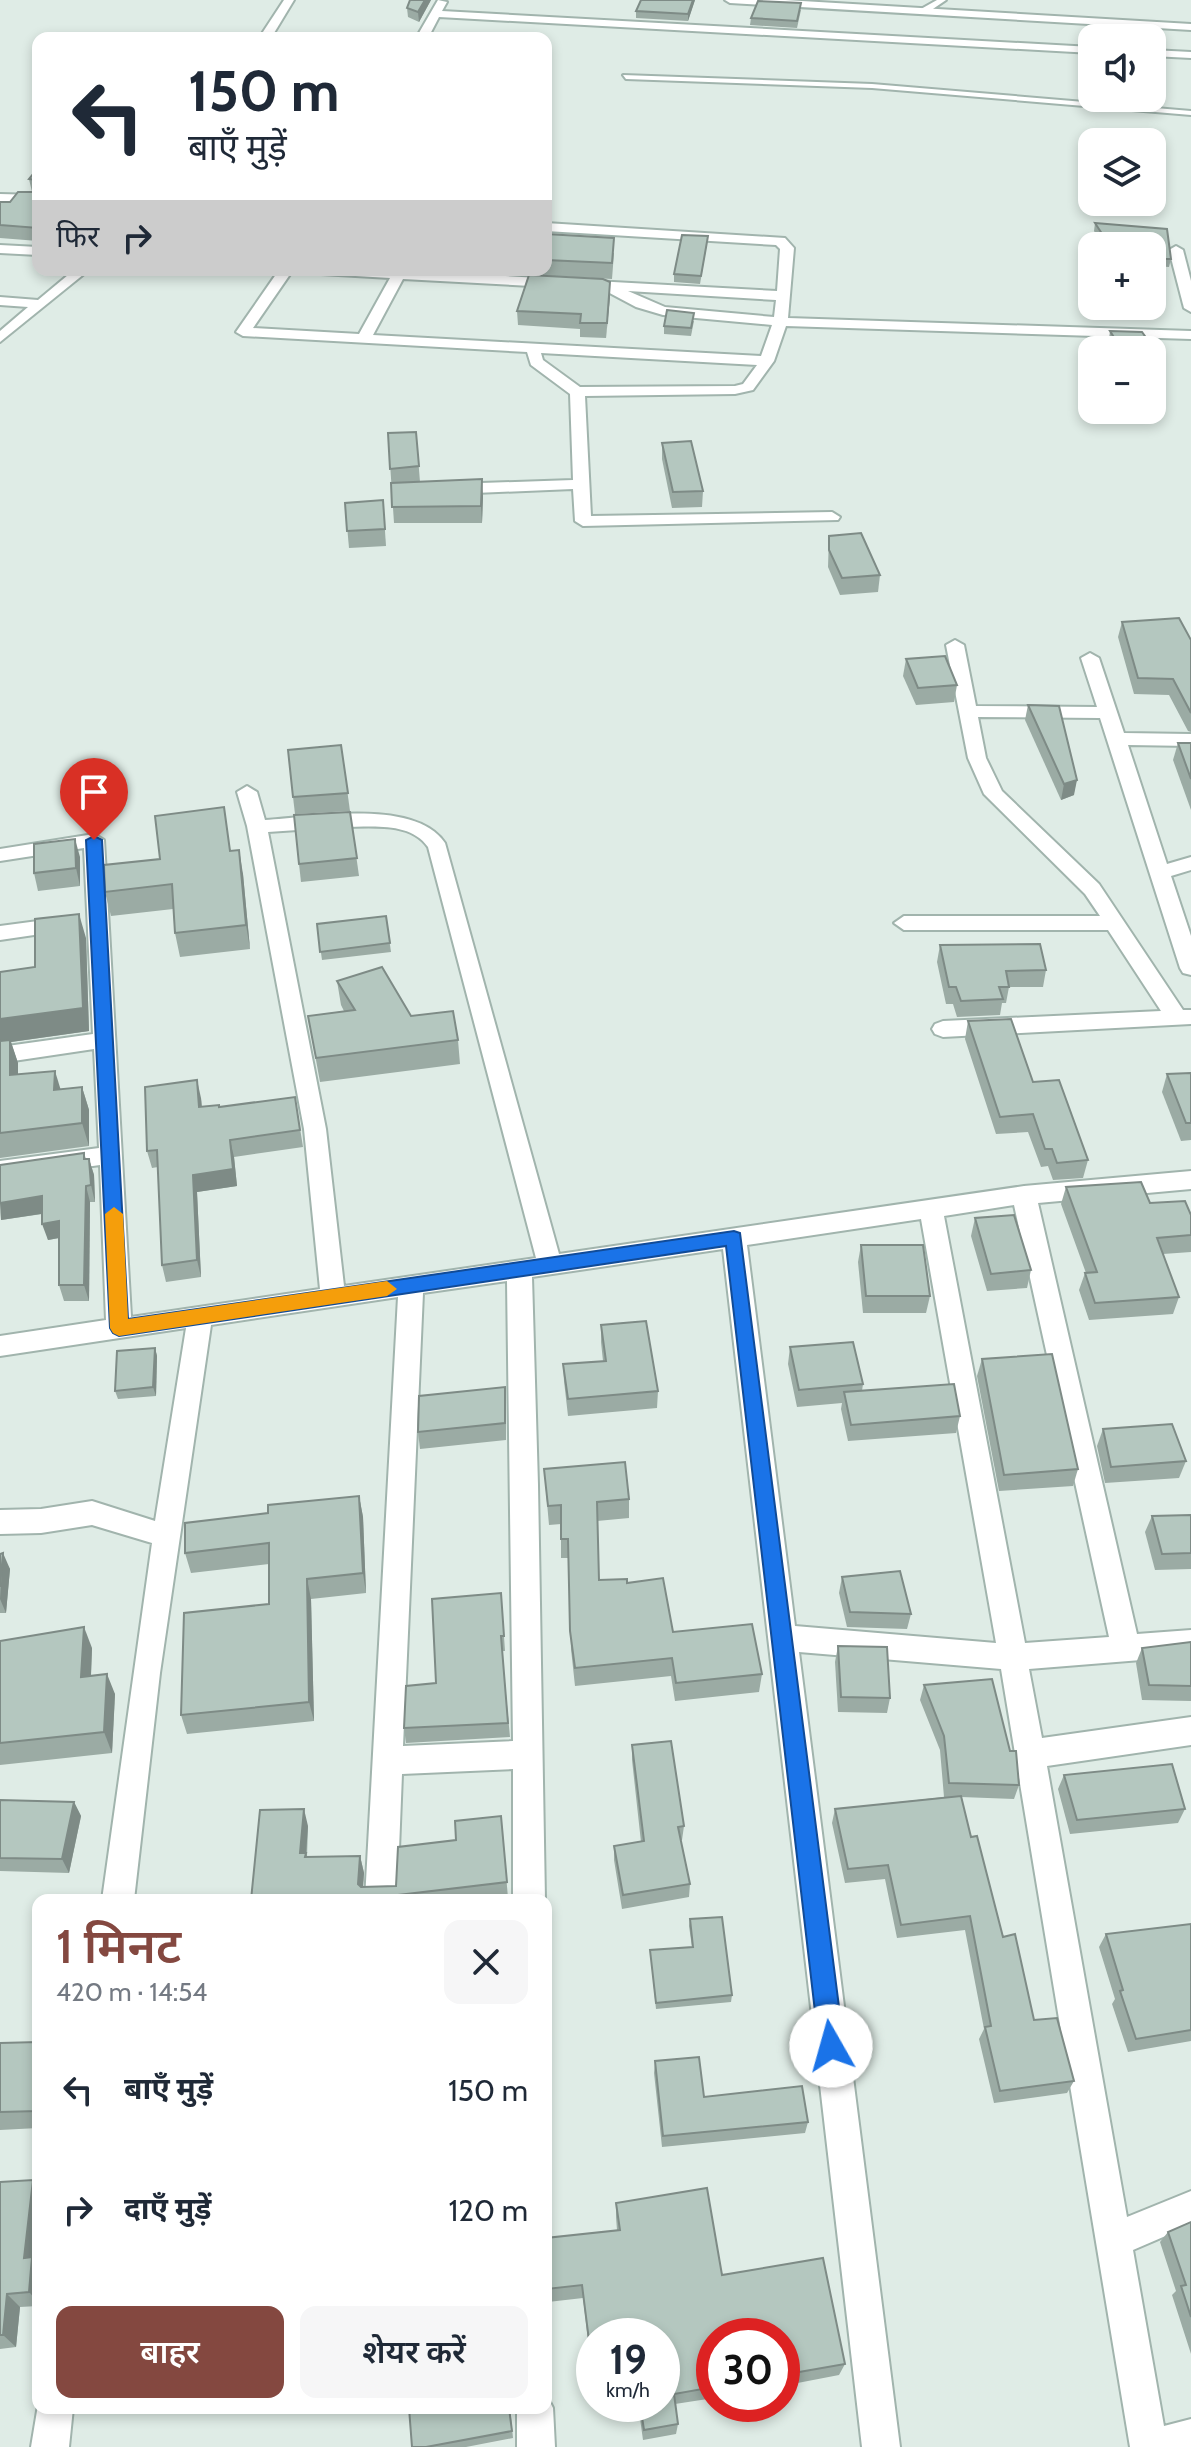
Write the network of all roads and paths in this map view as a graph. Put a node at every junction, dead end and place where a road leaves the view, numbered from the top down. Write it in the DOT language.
graph roads {
  1 [pos="289,0"];
  2 [pos="443,0"];
  3 [pos="730,0"];
  4 [pos="942,0"];
  5 [pos="885,4"];
  6 [pos="924,11"];
  7 [pos="435,14"];
  8 [pos="1191,27"];
  9 [pos="269,32"];
  10 [pos="425,32"];
  11 [pos="1078,49"];
  12 [pos="1166,54"];
  13 [pos="1191,55"];
  14 [pos="626,77"];
  15 [pos="1191,113"];
  16 [pos="0,198"];
  17 [pos="32,199"];
  18 [pos="552,227"];
  19 [pos="0,249"];
  20 [pos="1176,250"];
  21 [pos="32,251"];
  22 [pos="74,276"];
  23 [pos="282,276"];
  24 [pos="397,276"];
  25 [pos="416,276"];
  26 [pos="609,287"];
  27 [pos="784,296"];
  28 [pos="0,301"];
  29 [pos="38,304"];
  30 [pos="1191,308"];
  31 [pos="780,322"];
  32 [pos="1191,335"];
  33 [pos="0,338"];
  34 [pos="364,339"];
  35 [pos="533,348"];
  36 [pos="767,361"];
  37 [pos="577,392"];
  38 [pos="581,484"];
  39 [pos="441,490"];
  40 [pos="832,517"];
  41 [pos="955,645"];
  42 [pos="1090,658"];
  43 [pos="968,711"];
  44 [pos="1108,713"];
  45 [pos="1118,739"];
  46 [pos="1191,740"];
  47 [pos="247,792"];
  48 [pos="257,826"];
  49 [pos="0,855"];
  50 [pos="1191,863"];
  51 [pos="1161,872"];
  52 [pos="98,919"];
  53 [pos="904,923"];
  54 [pos="1116,923"];
  55 [pos="0,933"];
  56 [pos="1191,968"];
  57 [pos="1184,1018"];
  58 [pos="943,1029"];
  59 [pos="105,1040"];
  60 [pos="0,1055"];
  61 [pos="111,1155"];
  62 [pos="0,1170"];
  63 [pos="1191,1180"];
  64 [pos="1024,1195"];
  65 [pos="931,1209"];
  66 [pos="734,1238"];
  67 [pos="550,1265"];
  68 [pos="519,1269"];
  69 [pos="411,1285"];
  70 [pos="333,1297"];
  71 [pos="200,1316"];
  72 [pos="119,1328"];
  73 [pos="0,1346"];
  74 [pos="0,1522"];
  75 [pos="167,1536"];
  76 [pos="781,1638"];
  77 [pos="1191,1643"];
  78 [pos="1126,1647"];
  79 [pos="1013,1657"];
  80 [pos="1191,1731"];
  81 [pos="528,1754"];
  82 [pos="1030,1754"];
  83 [pos="387,1761"];
  84 [pos="119,1894"];
  85 [pos="381,1894"];
  86 [pos="529,1894"];
  87 [pos="1191,2208"];
  88 [pos="1112,2241"];
  89 [pos="54,2414"];
  90 [pos="535,2414"];
  91 [pos="1191,2438"];
  92 [pos="50,2447"];
  93 [pos="536,2447"];
  94 [pos="881,2447"];
  95 [pos="1151,2447"];
  1 -- 9 [label="street"];
  2 -- 7 [label="street"];
  3 -- 5 [label="street"];
  4 -- 6 [label="lane"];
  5 -- 6 [label="street"];
  6 -- 8 [label="street"];
  7 -- 10 [label="street"];
  7 -- 11 [label="street"];
  12 -- 13 [label="street"];
  14 -- 15 [label="lane"];
  16 -- 17 [label="street"];
  18 -- 27 [label="street"];
  19 -- 21 [label="street"];
  20 -- 30 [label="street"];
  22 -- 29 [label="street"];
  23 -- 34 [label="street"];
  24 -- 34 [label="street"];
  25 -- 26 [label="street"];
  26 -- 27 [label="street"];
  26 -- 31 [label="street"];
  27 -- 31 [label="street"];
  28 -- 29 [label="street"];
  29 -- 33 [label="street"];
  31 -- 32 [label="street"];
  31 -- 36 [label="street"];
  34 -- 35 [label="street"];
  35 -- 36 [label="street"];
  35 -- 37 [label="street"];
  36 -- 37 [label="street"];
  37 -- 38 [label="street"];
  38 -- 39 [label="street"];
  38 -- 40 [label="street"];
  41 -- 43 [label="street"];
  42 -- 44 [label="street"];
  43 -- 44 [label="street"];
  43 -- 54 [label="street"];
  44 -- 45 [label="street"];
  45 -- 46 [label="street"];
  45 -- 51 [label="street"];
  47 -- 48 [label="street"];
  48 -- 67 [label="street"];
  48 -- 70 [label="street"];
  49 -- 52 [label="street"];
  50 -- 51 [label="street"];
  51 -- 56 [label="street"];
  52 -- 55 [label="street"];
  52 -- 59 [label="street"];
  53 -- 54 [label="street"];
  54 -- 57 [label="street"];
  57 -- 58 [label="street"];
  59 -- 60 [label="street"];
  59 -- 61 [label="street"];
  61 -- 62 [label="street"];
  61 -- 72 [label="street"];
  63 -- 64 [label="street"];
  64 -- 65 [label="street"];
  64 -- 78 [label="street"];
  65 -- 66 [label="street"];
  65 -- 79 [label="street"];
  66 -- 67 [label="street"];
  66 -- 76 [label="street"];
  67 -- 68 [label="street"];
  68 -- 69 [label="street"];
  68 -- 81 [label="street"];
  69 -- 70 [label="street"];
  69 -- 83 [label="street"];
  70 -- 71 [label="street"];
  71 -- 72 [label="street"];
  71 -- 75 [label="street"];
  72 -- 73 [label="street"];
  74 -- 75 [label="street"];
  75 -- 84 [label="street"];
  76 -- 79 [label="street"];
  76 -- 94 [label="street"];
  77 -- 78 [label="street"];
  78 -- 79 [label="street"];
  79 -- 82 [label="street"];
  80 -- 82 [label="street"];
  81 -- 83 [label="street"];
  81 -- 86 [label="street"];
  82 -- 88 [label="street"];
  83 -- 85 [label="street"];
  87 -- 88 [label="street"];
  88 -- 95 [label="street"];
  89 -- 92 [label="street"];
  90 -- 93 [label="street"];
  91 -- 95 [label="street"];
}
